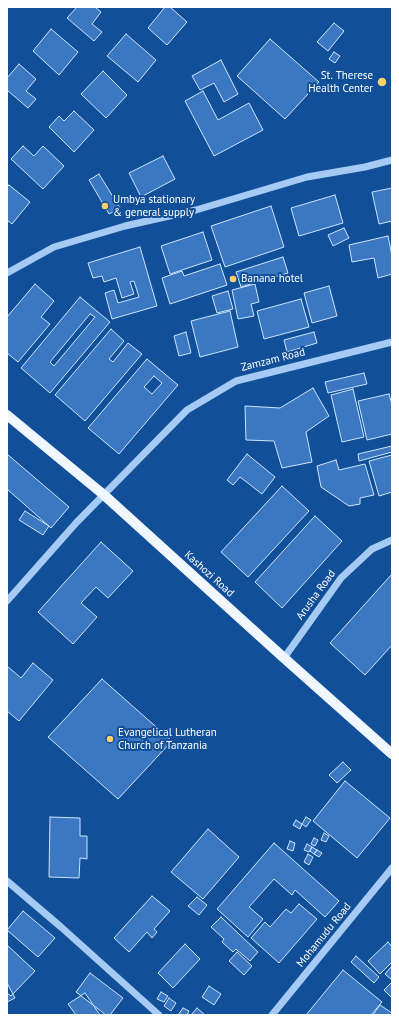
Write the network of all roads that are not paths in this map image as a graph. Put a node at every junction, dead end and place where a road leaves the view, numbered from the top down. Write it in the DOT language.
graph roads {
  1 [pos="392,160"];
  2 [pos="7,273"];
  3 [pos="392,342"];
  4 [pos="7,415"];
  5 [pos="104,495"];
  6 [pos="392,540"];
  7 [pos="7,601"];
  8 [pos="284,658"];
  9 [pos="392,754"];
  10 [pos="392,868"];
  11 [pos="7,881"];
  12 [pos="159,1015"];
  13 [pos="272,1015"];
  1 -- 2 [label="street"];
  3 -- 5 [label="street, Zamzam Road"];
  4 -- 5 [label="main road, Kashozi Road"];
  5 -- 7 [label="street, Zamzam Road"];
  5 -- 8 [label="main road, Kashozi Road"];
  6 -- 8 [label="street, Arusha Road"];
  8 -- 9 [label="main road, Kashozi Road"];
  10 -- 13 [label="street, Mohamudu Road"];
  11 -- 12 [label="street"];
}
